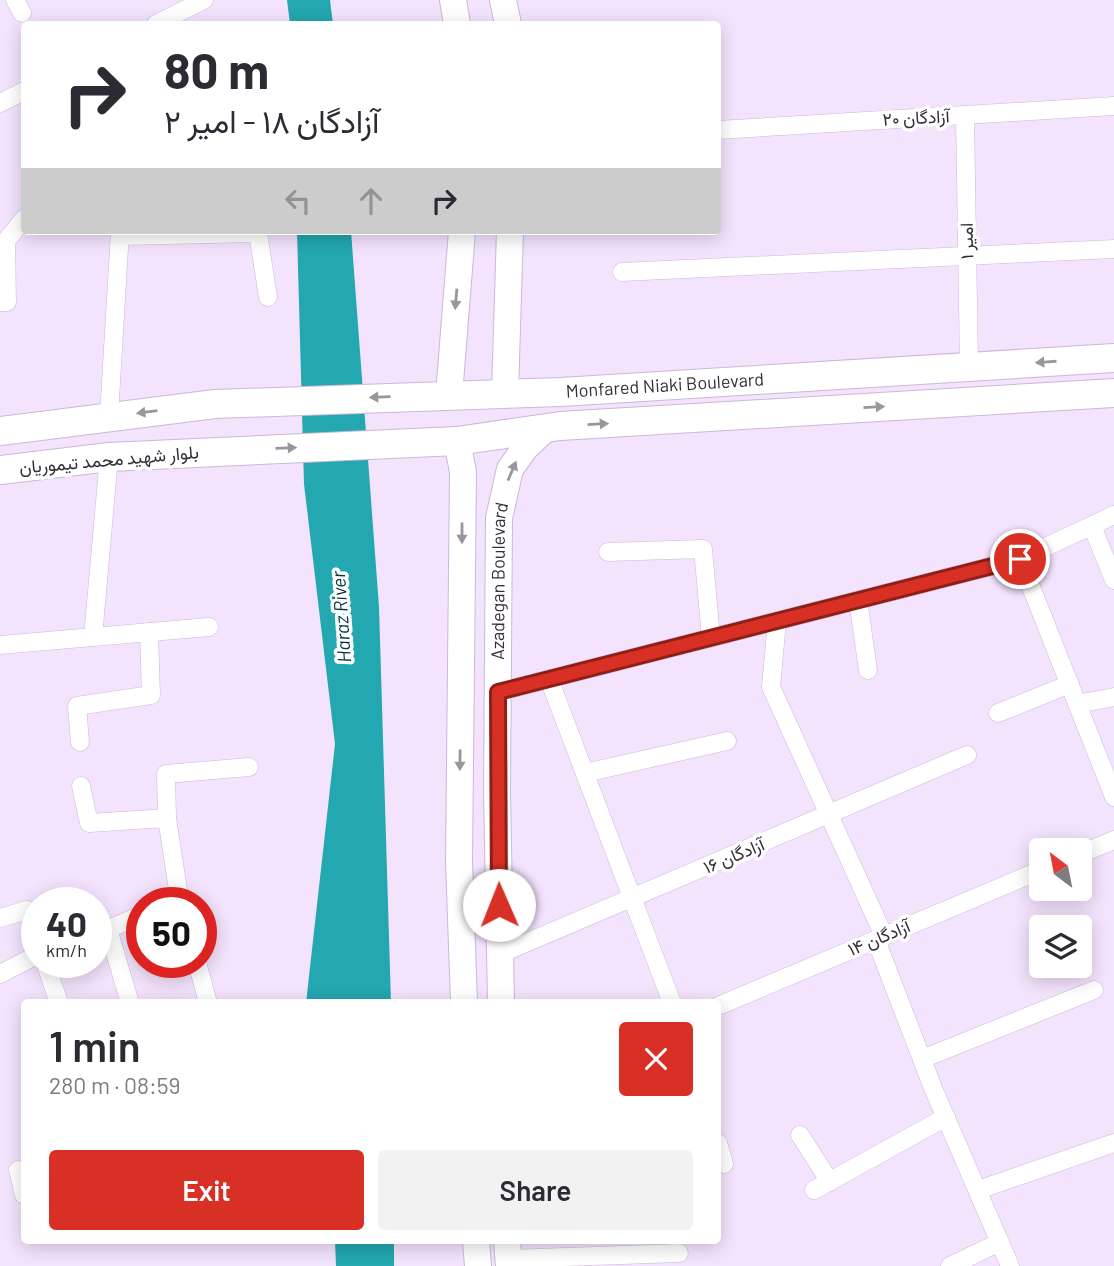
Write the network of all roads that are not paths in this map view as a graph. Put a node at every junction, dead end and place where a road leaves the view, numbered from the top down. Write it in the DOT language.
graph roads {
  1 [pos="204,0"];
  2 [pos="453,0"];
  3 [pos="503,0"];
  4 [pos="162,21"];
  5 [pos="456,21"];
  6 [pos="508,21"];
  7 [pos="21,92"];
  8 [pos="0,103"];
  9 [pos="1114,106"];
  10 [pos="965,115"];
  11 [pos="721,130"];
  12 [pos="21,223"];
  13 [pos="120,235"];
  14 [pos="258,235"];
  15 [pos="462,235"];
  16 [pos="510,235"];
  17 [pos="1114,249"];
  18 [pos="968,256"];
  19 [pos="622,272"];
  20 [pos="268,297"];
  21 [pos="0,302"];
  22 [pos="1114,358"];
  23 [pos="969,367"];
  24 [pos="830,375"];
  25 [pos="771,379"];
  26 [pos="505,393"];
  27 [pos="1114,393"];
  28 [pos="449,395"];
  29 [pos="833,410"];
  30 [pos="769,413"];
  31 [pos="108,416"];
  32 [pos="76,420"];
  33 [pos="546,428"];
  34 [pos="0,431"];
  35 [pos="457,441"];
  36 [pos="218,451"];
  37 [pos="109,457"];
  38 [pos="74,461"];
  39 [pos="0,470"];
  40 [pos="1114,515"];
  41 [pos="1092,526"];
  42 [pos="608,552"];
  43 [pos="1020,559"];
  44 [pos="1114,580"];
  45 [pos="858,600"];
  46 [pos="777,621"];
  47 [pos="209,626"];
  48 [pos="149,632"];
  49 [pos="93,637"];
  50 [pos="711,638"];
  51 [pos="0,645"];
  52 [pos="868,670"];
  53 [pos="549,679"];
  54 [pos="1070,684"];
  55 [pos="498,692"];
  56 [pos="1114,697"];
  57 [pos="1077,704"];
  58 [pos="998,713"];
  59 [pos="727,741"];
  60 [pos="80,742"];
  61 [pos="967,755"];
  62 [pos="249,767"];
  63 [pos="585,773"];
  64 [pos="81,786"];
  65 [pos="1114,797"];
  66 [pos="497,807"];
  67 [pos="459,811"];
  68 [pos="830,816"];
  69 [pos="167,818"];
  70 [pos="1114,840"];
  71 [pos="1092,849"];
  72 [pos="1029,875"];
  73 [pos="175,887"];
  74 [pos="633,899"];
  75 [pos="21,912"];
  76 [pos="0,918"];
  77 [pos="880,938"];
  78 [pos="500,954"];
  79 [pos="112,957"];
  80 [pos="21,963"];
  81 [pos="0,974"];
  82 [pos="50,978"];
  83 [pos="201,978"];
  84 [pos="1094,990"];
  85 [pos="58,999"];
  86 [pos="128,999"];
  87 [pos="207,999"];
  88 [pos="464,999"];
  89 [pos="501,999"];
  90 [pos="670,999"];
  91 [pos="721,1005"];
  92 [pos="922,1059"];
  93 [pos="946,1117"];
  94 [pos="800,1135"];
  95 [pos="1114,1143"];
  96 [pos="721,1154"];
  97 [pos="724,1164"];
  98 [pos="14,1170"];
  99 [pos="21,1188"];
  100 [pos="978,1190"];
  101 [pos="1000,1242"];
  102 [pos="476,1244"];
  103 [pos="678,1253"];
  104 [pos="620,1254"];
  105 [pos="509,1255"];
  106 [pos="478,1266"];
  107 [pos="950,1266"];
  108 [pos="1010,1266"];
  1 -- 4 [label="street"];
  2 -- 5 [label="main road"];
  3 -- 6 [label="main road"];
  7 -- 8 [label="street"];
  9 -- 10 [label="street, آزادگان ۲۰"];
  10 -- 11 [label="street, آزادگان ۲۰"];
  10 -- 18 [label="street, امیر ۱"];
  12 -- 21 [label="street"];
  13 -- 31 [label="street"];
  14 -- 20 [label="street"];
  15 -- 28 [label="main road, one-way"];
  16 -- 26 [label="main road"];
  17 -- 18 [label="street"];
  18 -- 19 [label="street"];
  18 -- 23 [label="street, امیر ۱"];
  22 -- 23 [label="main road, Monfared Niaki Boulevard, one-way"];
  23 -- 24 [label="main road, Monfared Niaki Boulevard"];
  24 -- 25 [label="main road, Monfared Niaki Boulevard"];
  24 -- 29 [label="main road"];
  25 -- 26 [label="main road, Monfared Niaki Boulevard"];
  25 -- 30 [label="main road"];
  26 -- 28 [label="main road, Monfared Niaki Boulevard"];
  29 -- 27 [label="main road, Monfared Niaki Boulevard, one-way"];
  28 -- 31 [label="main road, Monfared Niaki Boulevard, one-way"];
  29 -- 30 [label="main road, Monfared Niaki Boulevard"];
  33 -- 30 [label="main road, Monfared Niaki Boulevard, one-way"];
  31 -- 32 [label="main road"];
  31 -- 37 [label="main road"];
  32 -- 34 [label="main road"];
  32 -- 38 [label="main road"];
  33 -- 35 [label="main road, Monfared Niaki Boulevard"];
  55 -- 33 [label="main road, Azadegan Boulevard, one-way"];
  36 -- 35 [label="main road, Monfared Niaki Boulevard, one-way"];
  35 -- 67 [label="main road, Azadegan Boulevard, one-way"];
  36 -- 37 [label="main road, بلوار شهید محمد تیموریان"];
  37 -- 38 [label="main road, بلوار شهید محمد تیموریان"];
  37 -- 49 [label="street"];
  38 -- 39 [label="main road, بلوار شهید محمد تیموریان"];
  40 -- 41 [label="street"];
  41 -- 43 [label="street"];
  41 -- 44 [label="street"];
  42 -- 50 [label="street"];
  43 -- 45 [label="street"];
  43 -- 54 [label="street"];
  45 -- 46 [label="street"];
  45 -- 52 [label="street"];
  46 -- 50 [label="street"];
  46 -- 68 [label="street"];
  47 -- 48 [label="street"];
  48 -- 49 [label="street"];
  48 -- 60 [label="street"];
  49 -- 51 [label="street"];
  50 -- 53 [label="street"];
  53 -- 55 [label="street"];
  53 -- 63 [label="street"];
  54 -- 57 [label="street"];
  54 -- 58 [label="street"];
  55 -- 66 [label="main road, Azadegan Boulevard"];
  56 -- 57 [label="street"];
  57 -- 65 [label="street"];
  59 -- 63 [label="street"];
  61 -- 68 [label="street, آزادگان ۱۶"];
  62 -- 69 [label="street"];
  63 -- 74 [label="street"];
  64 -- 69 [label="street"];
  66 -- 67 [label="main road"];
  66 -- 78 [label="main road, Azadegan Boulevard"];
  67 -- 88 [label="main road, Azadegan Boulevard"];
  68 -- 74 [label="street, آزادگان ۱۶"];
  68 -- 77 [label="street"];
  69 -- 73 [label="street"];
  70 -- 71 [label="street"];
  72 -- 77 [label="street, آزادگان ۱۴"];
  74 -- 78 [label="street, آزادگان ۱۶"];
  74 -- 90 [label="street"];
  75 -- 76 [label="street"];
  77 -- 91 [label="street, آزادگان ۱۴"];
  77 -- 92 [label="street"];
  78 -- 89 [label="main road, Azadegan Boulevard"];
  79 -- 86 [label="street"];
  80 -- 81 [label="street"];
  82 -- 85 [label="street"];
  83 -- 87 [label="street"];
  84 -- 92 [label="street"];
  92 -- 93 [label="street"];
  93 -- 94 [label="street"];
  93 -- 100 [label="street"];
  95 -- 100 [label="street"];
  96 -- 97 [label="street"];
  98 -- 99 [label="street"];
  100 -- 101 [label="street"];
  101 -- 107 [label="street"];
  101 -- 108 [label="street"];
  102 -- 106 [label="main road"];
  103 -- 104 [label="street"];
  104 -- 105 [label="street"];
}
